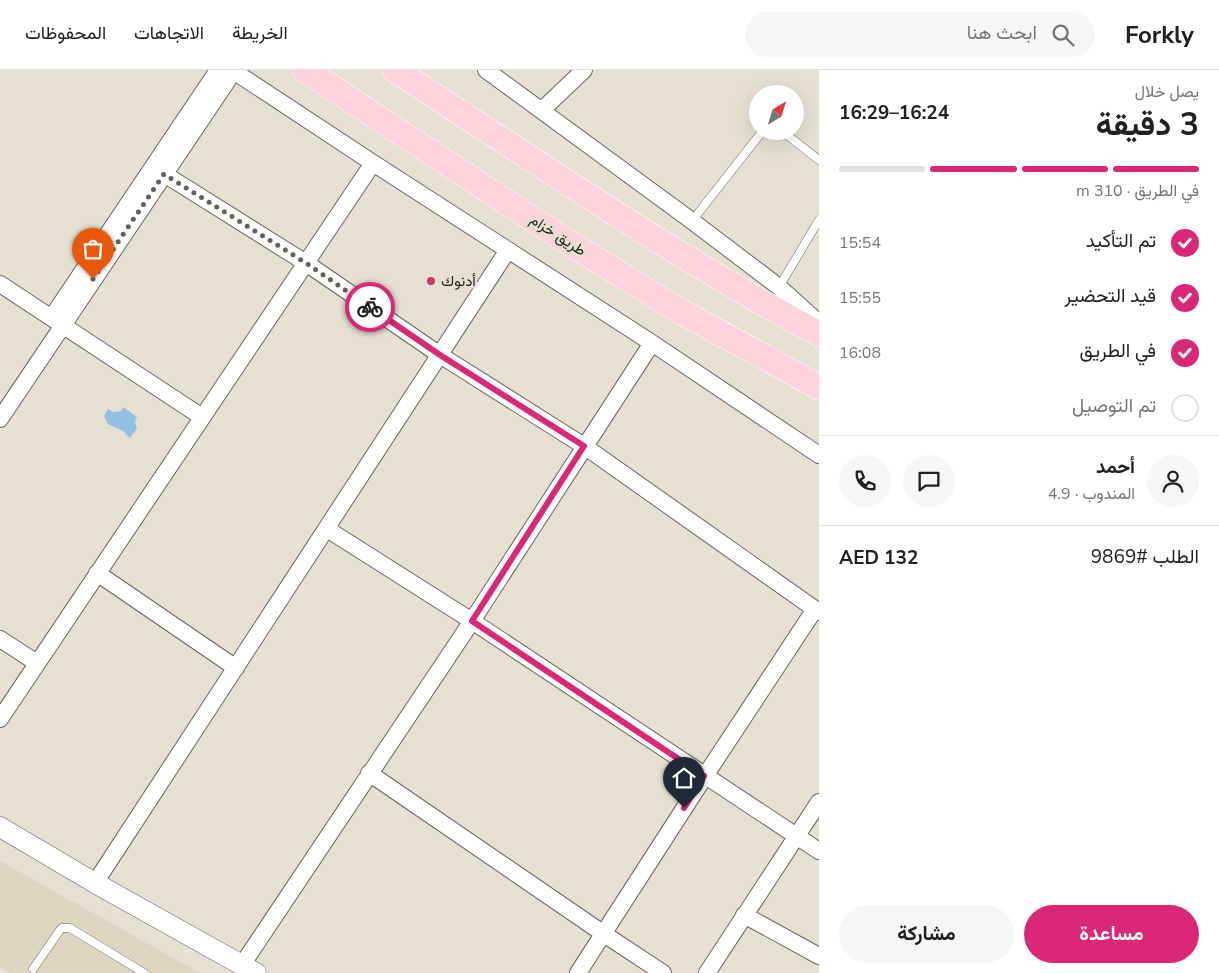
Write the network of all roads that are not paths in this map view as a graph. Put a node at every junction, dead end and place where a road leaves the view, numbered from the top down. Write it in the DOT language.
graph roads {
  1 [pos="228,70"];
  2 [pos="304,70"];
  3 [pos="395,70"];
  4 [pos="486,70"];
  5 [pos="584,70"];
  6 [pos="542,110"];
  7 [pos="756,140"];
  8 [pos="793,140"];
  9 [pos="819,160"];
  10 [pos="373,163"];
  11 [pos="158,171"];
  12 [pos="819,220"];
  13 [pos="692,221"];
  14 [pos="508,250"];
  15 [pos="306,263"];
  16 [pos="0,284"];
  17 [pos="779,287"];
  18 [pos="680,311"];
  19 [pos="57,321"];
  20 [pos="819,323"];
  21 [pos="819,334"];
  22 [pos="652,343"];
  23 [pos="440,355"];
  24 [pos="819,387"];
  25 [pos="819,400"];
  26 [pos="202,417"];
  27 [pos="0,419"];
  28 [pos="584,446"];
  29 [pos="819,455"];
  30 [pos="327,529"];
  31 [pos="97,573"];
  32 [pos="817,611"];
  33 [pos="472,621"];
  34 [pos="0,638"];
  35 [pos="37,663"];
  36 [pos="236,668"];
  37 [pos="0,719"];
  38 [pos="369,773"];
  39 [pos="704,776"];
  40 [pos="819,802"];
  41 [pos="0,826"];
  42 [pos="796,837"];
  43 [pos="819,851"];
  44 [pos="95,883"];
  45 [pos="744,915"];
  46 [pos="604,934"];
  47 [pos="819,956"];
  48 [pos="33,969"];
  49 [pos="244,970"];
  50 [pos="144,973"];
  51 [pos="578,973"];
  52 [pos="663,973"];
  53 [pos="706,973"];
  1 -- 10 [label="street"];
  1 -- 11 [label="street"];
  2 -- 18 [label="main road, طريق خزام"];
  3 -- 21 [label="main road"];
  4 -- 6 [label="street"];
  5 -- 6 [label="street"];
  6 -- 13 [label="street"];
  7 -- 13 [label="lane"];
  8 -- 9 [label="lane"];
  10 -- 14 [label="street"];
  10 -- 15 [label="street"];
  11 -- 15 [label="street"];
  11 -- 19 [label="street"];
  12 -- 17 [label="lane"];
  13 -- 17 [label="street"];
  14 -- 22 [label="street"];
  14 -- 23 [label="street"];
  15 -- 23 [label="street"];
  15 -- 26 [label="street"];
  16 -- 19 [label="street"];
  17 -- 20 [label="street"];
  18 -- 24 [label="main road, طريق خزام"];
  18 -- 25 [label="street"];
  19 -- 26 [label="street"];
  19 -- 27 [label="street"];
  22 -- 28 [label="street"];
  22 -- 29 [label="street"];
  23 -- 28 [label="street"];
  23 -- 30 [label="street"];
  26 -- 31 [label="street"];
  28 -- 32 [label="street"];
  28 -- 33 [label="street"];
  30 -- 33 [label="street"];
  30 -- 36 [label="street"];
  31 -- 35 [label="street"];
  31 -- 36 [label="street"];
  32 -- 39 [label="street"];
  33 -- 38 [label="street"];
  33 -- 39 [label="street"];
  34 -- 35 [label="street"];
  35 -- 37 [label="street"];
  36 -- 44 [label="street"];
  38 -- 46 [label="street"];
  38 -- 49 [label="street"];
  39 -- 42 [label="street"];
  39 -- 46 [label="street"];
  40 -- 42 [label="street"];
  41 -- 44 [label="street"];
  42 -- 43 [label="street"];
  42 -- 45 [label="street"];
  44 -- 49 [label="street"];
  45 -- 47 [label="street"];
  45 -- 53 [label="street"];
  46 -- 51 [label="street"];
  46 -- 52 [label="street"];
  48 -- 50 [label="lane"];
}
